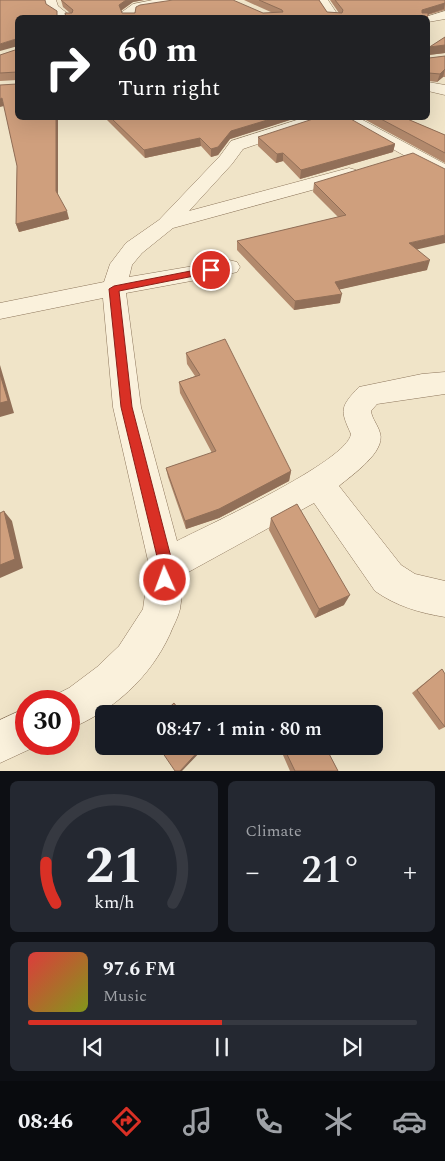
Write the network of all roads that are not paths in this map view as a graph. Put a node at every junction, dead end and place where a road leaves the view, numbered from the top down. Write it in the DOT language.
graph roads {
  1 [pos="50,0"];
  2 [pos="176,0"];
  3 [pos="322,0"];
  4 [pos="63,15"];
  5 [pos="129,15"];
  6 [pos="332,15"];
  7 [pos="445,15"];
  8 [pos="430,18"];
  9 [pos="430,87"];
  10 [pos="445,90"];
  11 [pos="312,120"];
  12 [pos="352,120"];
  13 [pos="413,154"];
  14 [pos="445,172"];
  15 [pos="166,224"];
  16 [pos="229,267"];
  17 [pos="114,289"];
  18 [pos="0,311"];
  19 [pos="445,383"];
  20 [pos="318,484"];
  21 [pos="166,565"];
  22 [pos="445,599"];
  23 [pos="80,704"];
  24 [pos="15,734"];
  25 [pos="0,742"];
  1 -- 4 [label="street"];
  2 -- 5 [label="street"];
  3 -- 6 [label="street"];
  7 -- 8 [label="street"];
  9 -- 10 [label="street"];
  11 -- 15 [label="street"];
  12 -- 13 [label="street"];
  13 -- 14 [label="street"];
  13 -- 15 [label="street"];
  15 -- 17 [label="street"];
  16 -- 17 [label="street"];
  17 -- 18 [label="street"];
  17 -- 21 [label="street"];
  19 -- 20 [label="street"];
  20 -- 21 [label="street"];
  20 -- 22 [label="street"];
  21 -- 23 [label="street"];
  24 -- 25 [label="street"];
}
